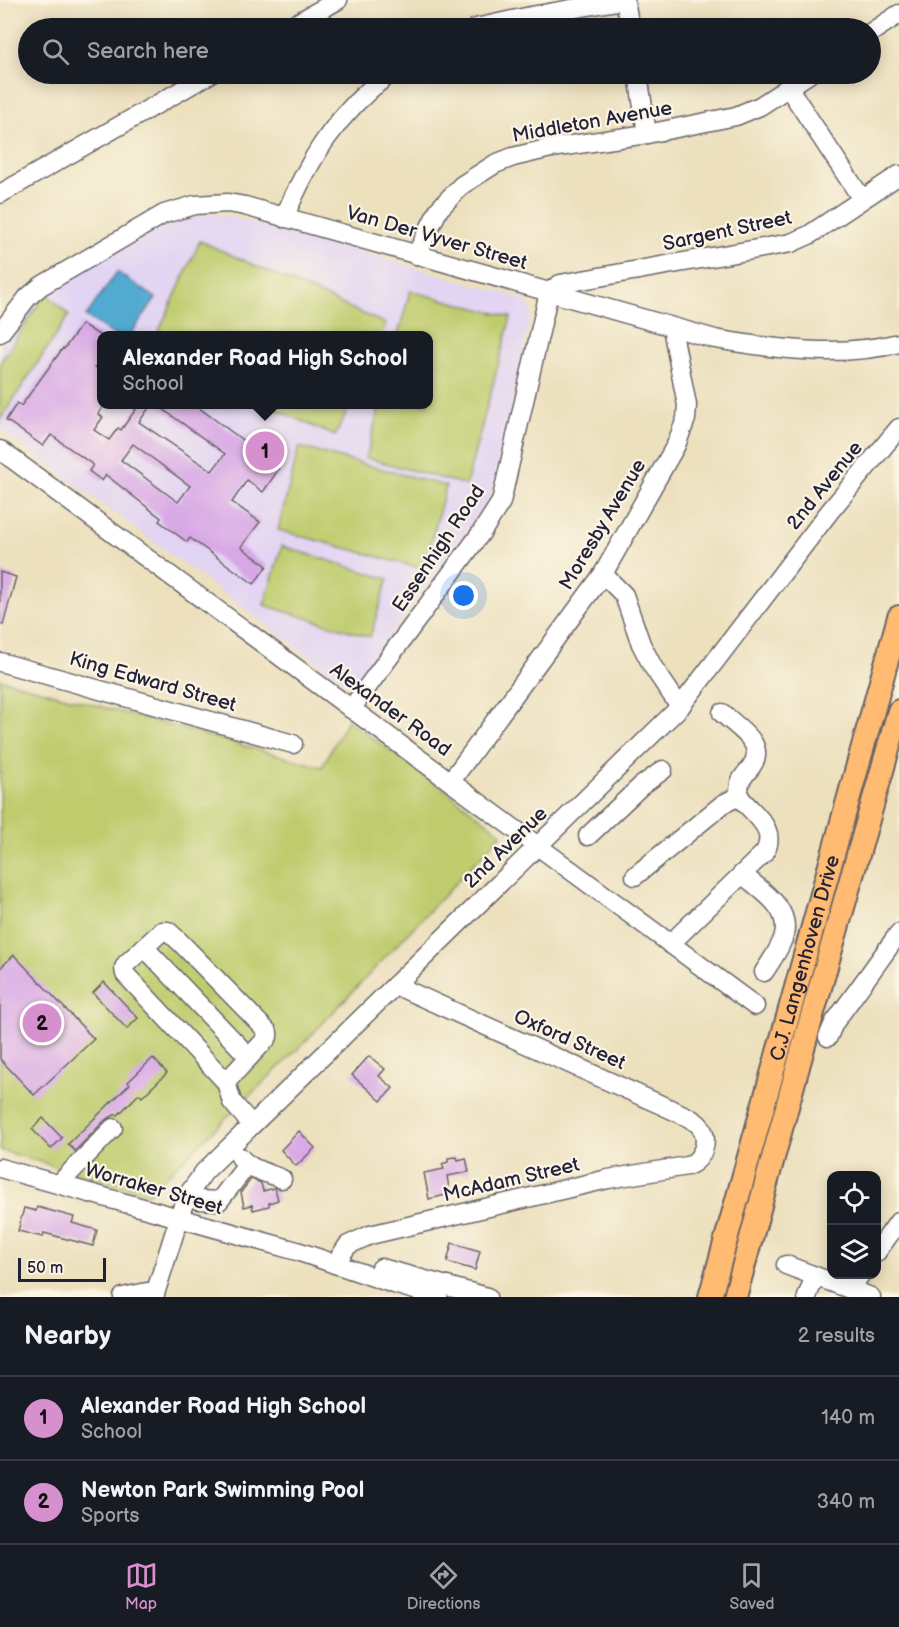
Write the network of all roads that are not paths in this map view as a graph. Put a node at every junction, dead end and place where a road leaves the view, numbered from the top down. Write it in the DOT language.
graph roads {
  1 [pos="338,0"];
  2 [pos="624,0"];
  3 [pos="899,14"];
  4 [pos="306,18"];
  5 [pos="522,18"];
  6 [pos="628,18"];
  7 [pos="881,26"];
  8 [pos="192,84"];
  9 [pos="377,84"];
  10 [pos="640,84"];
  11 [pos="793,84"];
  12 [pos="788,87"];
  13 [pos="647,134"];
  14 [pos="899,175"];
  15 [pos="0,194"];
  16 [pos="862,199"];
  17 [pos="284,218"];
  18 [pos="416,255"];
  19 [pos="549,292"];
  20 [pos="672,328"];
  21 [pos="0,333"];
  22 [pos="899,343"];
  23 [pos="899,428"];
  24 [pos="0,450"];
  25 [pos="603,573"];
  26 [pos="899,617"];
  27 [pos="0,662"];
  28 [pos="680,706"];
  29 [pos="351,709"];
  30 [pos="899,711"];
  31 [pos="722,713"];
  32 [pos="293,744"];
  33 [pos="623,763"];
  34 [pos="663,770"];
  35 [pos="451,781"];
  36 [pos="641,786"];
  37 [pos="739,796"];
  38 [pos="588,836"];
  39 [pos="538,846"];
  40 [pos="742,874"];
  41 [pos="635,876"];
  42 [pos="899,933"];
  43 [pos="670,944"];
  44 [pos="144,947"];
  45 [pos="764,972"];
  46 [pos="395,984"];
  47 [pos="755,1006"];
  48 [pos="828,1037"];
  49 [pos="249,1057"];
  50 [pos="226,1082"];
  51 [pos="251,1124"];
  52 [pos="112,1128"];
  53 [pos="234,1141"];
  54 [pos="703,1151"];
  55 [pos="248,1164"];
  56 [pos="0,1168"];
  57 [pos="282,1179"];
  58 [pos="59,1184"];
  59 [pos="187,1196"];
  60 [pos="179,1218"];
  61 [pos="899,1221"];
  62 [pos="881,1246"];
  63 [pos="337,1261"];
  64 [pos="786,1265"];
  65 [pos="814,1276"];
  66 [pos="856,1282"];
  67 [pos="389,1290"];
  68 [pos="155,1295"];
  69 [pos="431,1296"];
  70 [pos="123,1297"];
  71 [pos="487,1297"];
  72 [pos="710,1297"];
  73 [pos="735,1297"];
  74 [pos="807,1297"];
  75 [pos="871,1297"];
  1 -- 4 [label="street"];
  2 -- 5 [label="street"];
  2 -- 6 [label="street"];
  3 -- 7 [label="street"];
  8 -- 15 [label="street"];
  9 -- 17 [label="street"];
  10 -- 13 [label="street"];
  11 -- 12 [label="street, Middleton Avenue"];
  12 -- 13 [label="street, Middleton Avenue"];
  12 -- 16 [label="street"];
  13 -- 18 [label="street, Middleton Avenue"];
  14 -- 16 [label="street, Sargent Street"];
  16 -- 19 [label="street, Sargent Street"];
  17 -- 18 [label="street, Van Der Vyver Street"];
  17 -- 21 [label="street, Van Der Vyver Street"];
  18 -- 19 [label="street, Van Der Vyver Street"];
  19 -- 20 [label="street, Van Der Vyver Street"];
  19 -- 29 [label="street, Essenhigh Road"];
  20 -- 22 [label="street, Van Der Vyver Street"];
  20 -- 25 [label="street, Moresby Avenue"];
  23 -- 28 [label="street, 2nd Avenue"];
  24 -- 29 [label="street, Alexander Road"];
  25 -- 28 [label="street"];
  25 -- 35 [label="street, Moresby Avenue"];
  26 -- 72 [label="main road, C.J. Langenhoven Drive"];
  27 -- 32 [label="street, King Edward Street"];
  28 -- 33 [label="street, 2nd Avenue"];
  29 -- 35 [label="street, Alexander Road"];
  30 -- 73 [label="main road, C.J. Langenhoven Drive"];
  31 -- 37 [label="street"];
  33 -- 36 [label="street"];
  33 -- 39 [label="street, 2nd Avenue"];
  34 -- 36 [label="street"];
  35 -- 39 [label="street, Alexander Road"];
  36 -- 38 [label="street"];
  37 -- 40 [label="street"];
  37 -- 41 [label="street"];
  39 -- 43 [label="street, Alexander Road"];
  39 -- 46 [label="street, 2nd Avenue"];
  40 -- 43 [label="street"];
  40 -- 45 [label="street"];
  42 -- 48 [label="street"];
  43 -- 47 [label="street, Alexander Road"];
  44 -- 49 [label="street"];
  44 -- 49 [label="street"];
  44 -- 50 [label="street"];
  46 -- 51 [label="street, 2nd Avenue"];
  46 -- 54 [label="street, Oxford Street"];
  49 -- 50 [label="street"];
  50 -- 51 [label="street"];
  51 -- 53 [label="street, 2nd Avenue"];
  52 -- 58 [label="street"];
  53 -- 55 [label="street"];
  53 -- 59 [label="street, 2nd Avenue"];
  54 -- 63 [label="street, McAdam Street"];
  55 -- 57 [label="street"];
  55 -- 59 [label="street"];
  56 -- 58 [label="street, Worraker Street"];
  58 -- 60 [label="street, Worraker Street"];
  59 -- 60 [label="street, 2nd Avenue"];
  60 -- 63 [label="street, Worraker Street"];
  60 -- 68 [label="street, 2nd Avenue"];
  61 -- 62 [label="street"];
  63 -- 67 [label="street, Worraker Street"];
  63 -- 71 [label="street, Worraker Street"];
  64 -- 65 [label="street"];
  65 -- 66 [label="street"];
  65 -- 74 [label="street"];
  66 -- 75 [label="street"];
  67 -- 69 [label="street, Worraker Street"];
  68 -- 70 [label="street"];
}
